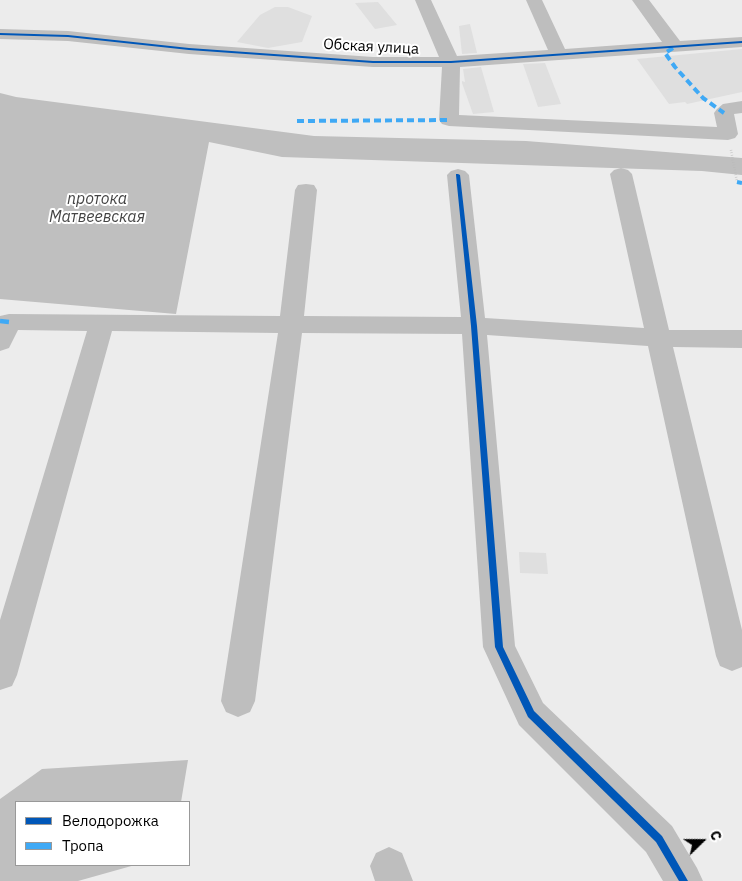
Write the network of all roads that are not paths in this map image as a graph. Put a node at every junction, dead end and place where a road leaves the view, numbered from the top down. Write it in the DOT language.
graph roads {
  1 [pos="423,0"];
  2 [pos="534,0"];
  3 [pos="640,0"];
  4 [pos="0,34"];
  5 [pos="742,42"];
  6 [pos="675,47"];
  7 [pos="559,55"];
  8 [pos="451,62"];
  9 [pos="742,107"];
  10 [pos="735,135"];
  11 [pos="621,174"];
  12 [pos="458,175"];
  13 [pos="306,190"];
  14 [pos="102,323"];
  15 [pos="291,326"];
  16 [pos="474,326"];
  17 [pos="4,332"];
  18 [pos="659,338"];
  19 [pos="742,338"];
  20 [pos="732,656"];
  21 [pos="0,675"];
  22 [pos="238,701"];
  23 [pos="684,881"];
  1 -- 8 [label="street"];
  2 -- 7 [label="street"];
  3 -- 6 [label="street"];
  4 -- 8 [label="street, Обская улица"];
  5 -- 6 [label="street, Обская улица"];
  6 -- 7 [label="street, Обская улица"];
  7 -- 8 [label="street, Обская улица"];
  8 -- 10 [label="street"];
  9 -- 10 [label="street"];
  11 -- 18 [label="street"];
  12 -- 16 [label="street"];
  13 -- 15 [label="street"];
  14 -- 15 [label="street"];
  14 -- 17 [label="street"];
  14 -- 21 [label="street"];
  15 -- 16 [label="street"];
  15 -- 22 [label="street"];
  16 -- 18 [label="street"];
  16 -- 23 [label="street"];
  18 -- 19 [label="street"];
  18 -- 20 [label="street"];
}
